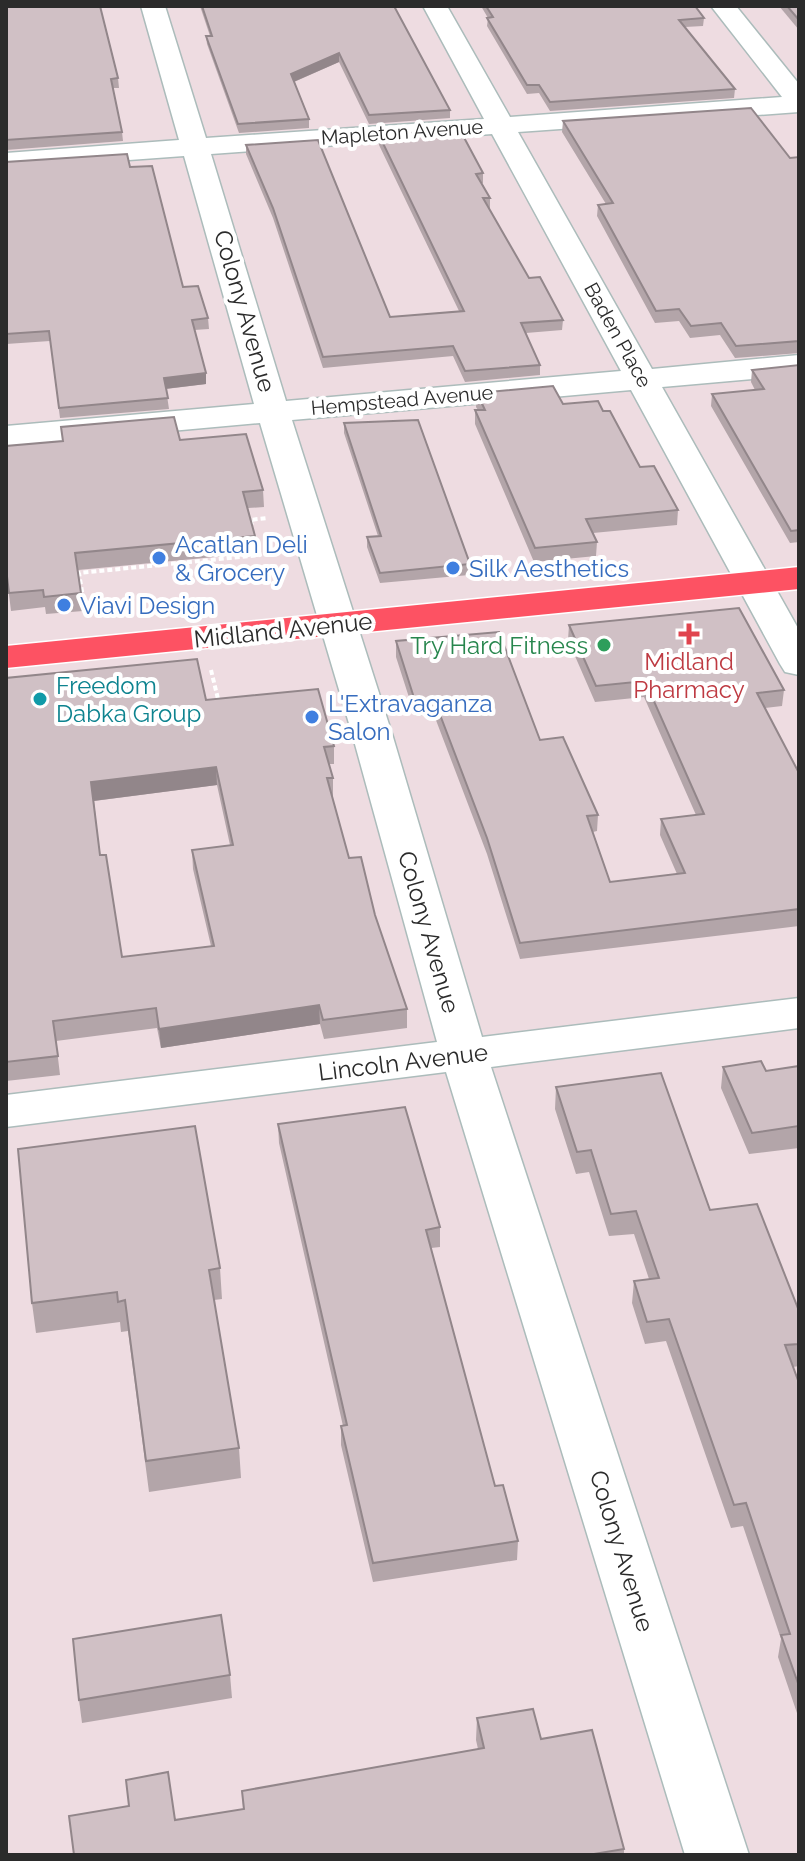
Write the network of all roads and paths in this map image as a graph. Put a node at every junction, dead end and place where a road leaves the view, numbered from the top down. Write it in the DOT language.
graph roads {
  1 [pos="153,6"];
  2 [pos="435,6"];
  3 [pos="723,6"];
  4 [pos="799,103"];
  5 [pos="502,124"];
  6 [pos="197,147"];
  7 [pos="6,161"];
  8 [pos="799,365"];
  9 [pos="643,380"];
  10 [pos="274,411"];
  11 [pos="6,436"];
  12 [pos="250,520"];
  13 [pos="269,554"];
  14 [pos="260,555"];
  15 [pos="799,578"];
  16 [pos="752,583"];
  17 [pos="87,617"];
  18 [pos="337,625"];
  19 [pos="6,657"];
  20 [pos="799,664"];
  21 [pos="211,669"];
  22 [pos="222,715"];
  23 [pos="799,1013"];
  24 [pos="464,1055"];
  25 [pos="6,1111"];
  26 [pos="717,1855"];
  1 -- 6 [label="street, Colony Avenue"];
  2 -- 5 [label="street, Baden Place"];
  3 -- 4 [label="street"];
  4 -- 5 [label="street, Mapleton Avenue"];
  5 -- 6 [label="street, Mapleton Avenue"];
  5 -- 9 [label="street, Baden Place"];
  6 -- 7 [label="street, Mapleton Avenue"];
  6 -- 10 [label="street, Colony Avenue"];
  8 -- 9 [label="street, Hempstead Avenue"];
  9 -- 10 [label="street, Hempstead Avenue"];
  9 -- 16 [label="street, Baden Place"];
  10 -- 11 [label="street, Hempstead Avenue"];
  10 -- 18 [label="street, Colony Avenue"];
  12 -- 14 [label="path"];
  13 -- 14 [label="path"];
  14 -- 17 [label="path"];
  15 -- 16 [label="main road, Midland Avenue"];
  16 -- 18 [label="main road, Midland Avenue"];
  16 -- 20 [label="street, Baden Place"];
  18 -- 19 [label="main road, Midland Avenue"];
  18 -- 24 [label="street, Colony Avenue"];
  21 -- 22 [label="path"];
  23 -- 24 [label="street, Lincoln Avenue"];
  24 -- 25 [label="street, Lincoln Avenue"];
  24 -- 26 [label="street, Colony Avenue"];
}
